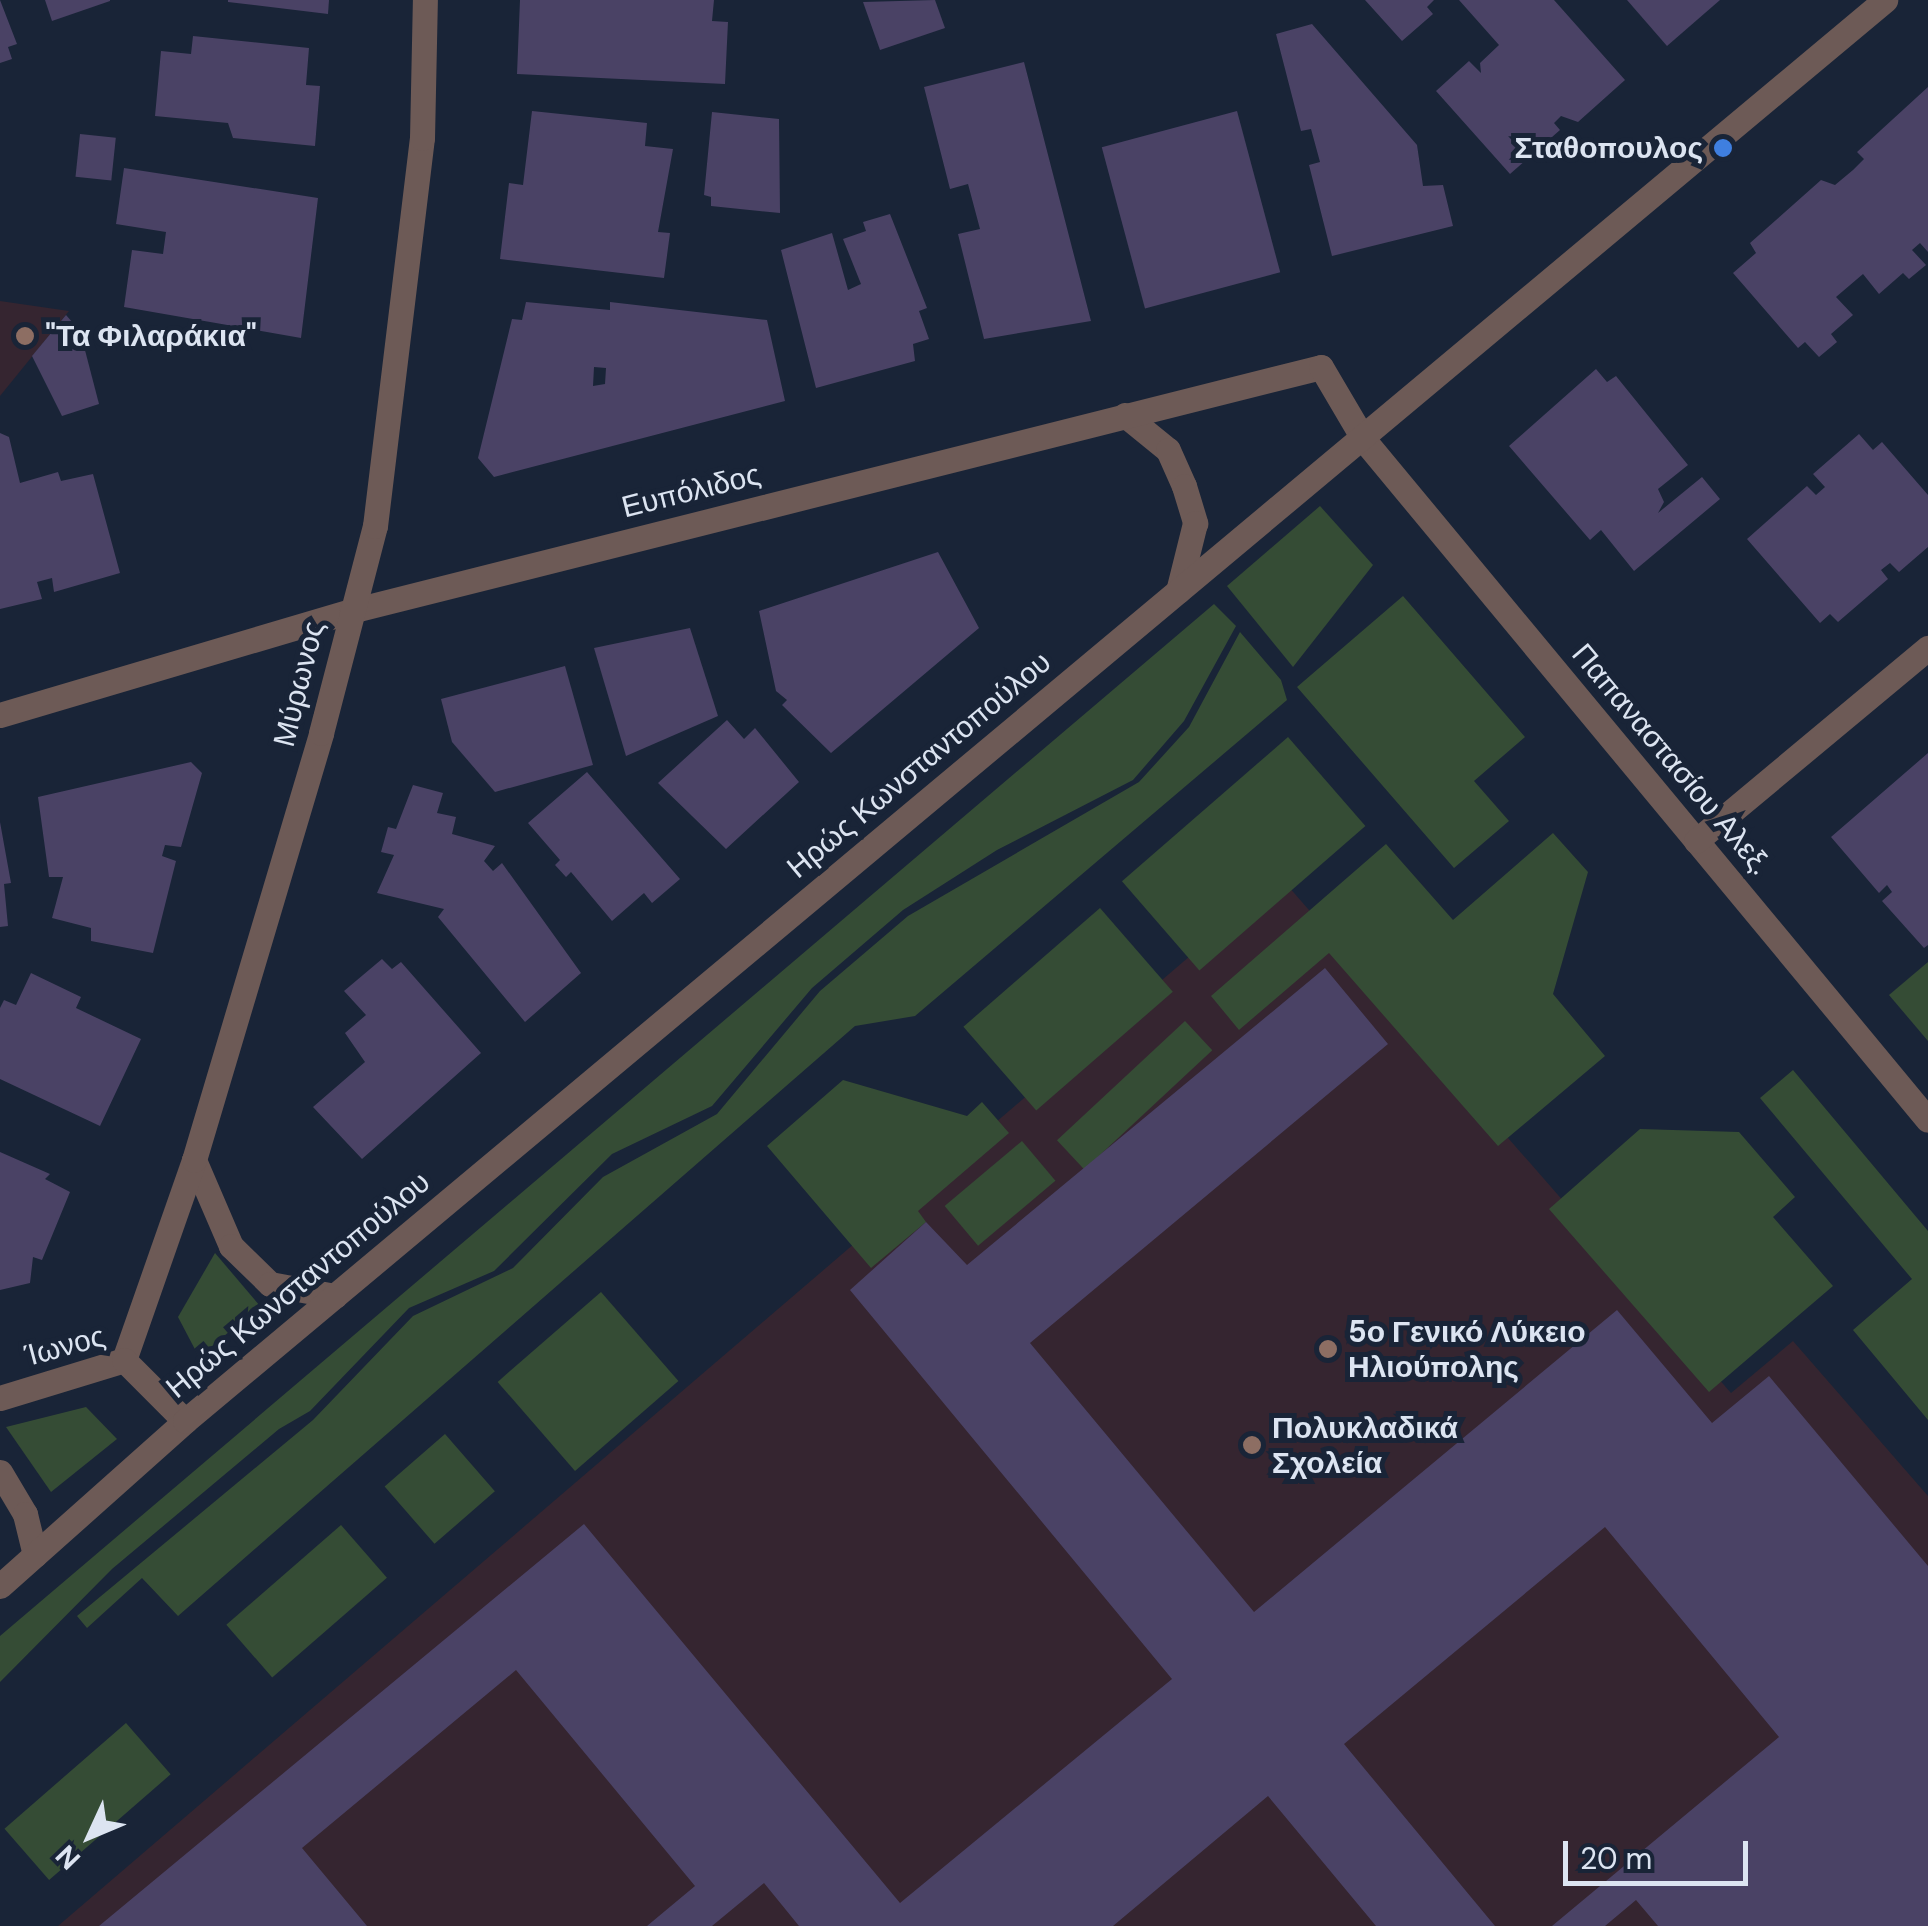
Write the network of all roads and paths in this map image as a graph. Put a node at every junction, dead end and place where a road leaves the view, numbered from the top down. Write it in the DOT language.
graph roads {
  1 [pos="424,0"];
  2 [pos="1885,0"];
  3 [pos="1125,415"];
  4 [pos="1364,440"];
  5 [pos="1178,591"];
  6 [pos="351,611"];
  7 [pos="1928,648"];
  8 [pos="0,715"];
  9 [pos="1696,840"];
  10 [pos="1928,1120"];
  11 [pos="194,1160"];
  12 [pos="335,1296"];
  13 [pos="124,1360"];
  14 [pos="0,1398"];
  15 [pos="185,1421"];
  16 [pos="0,1472"];
  17 [pos="35,1555"];
  18 [pos="0,1586"];
  1 -- 6 [label="street, Μύρωνος"];
  2 -- 4 [label="street, Ηρώς Κωνσταντοπούλου"];
  3 -- 4 [label="street, Ευπόλιδος"];
  3 -- 5 [label="street"];
  3 -- 6 [label="street, Ευπόλιδος"];
  4 -- 5 [label="street, Ηρώς Κωνσταντοπούλου"];
  4 -- 9 [label="street, Παπαναστασίου Αλεξ."];
  5 -- 12 [label="street, Ηρώς Κωνσταντοπούλου"];
  6 -- 8 [label="street, Ευπόλιδος"];
  6 -- 11 [label="street, Μύρωνος"];
  7 -- 9 [label="street"];
  9 -- 10 [label="street, Παπαναστασίου Αλεξ."];
  11 -- 12 [label="street"];
  11 -- 13 [label="street, Μύρωνος"];
  12 -- 15 [label="street, Ηρώς Κωνσταντοπούλου"];
  13 -- 14 [label="street, Ίωνος"];
  13 -- 15 [label="street, Ίωνος"];
  15 -- 17 [label="street, Ηρώς Κωνσταντοπούλου"];
  16 -- 17 [label="street"];
  17 -- 18 [label="street, Ηρώς Κωνσταντοπούλου"];
}
